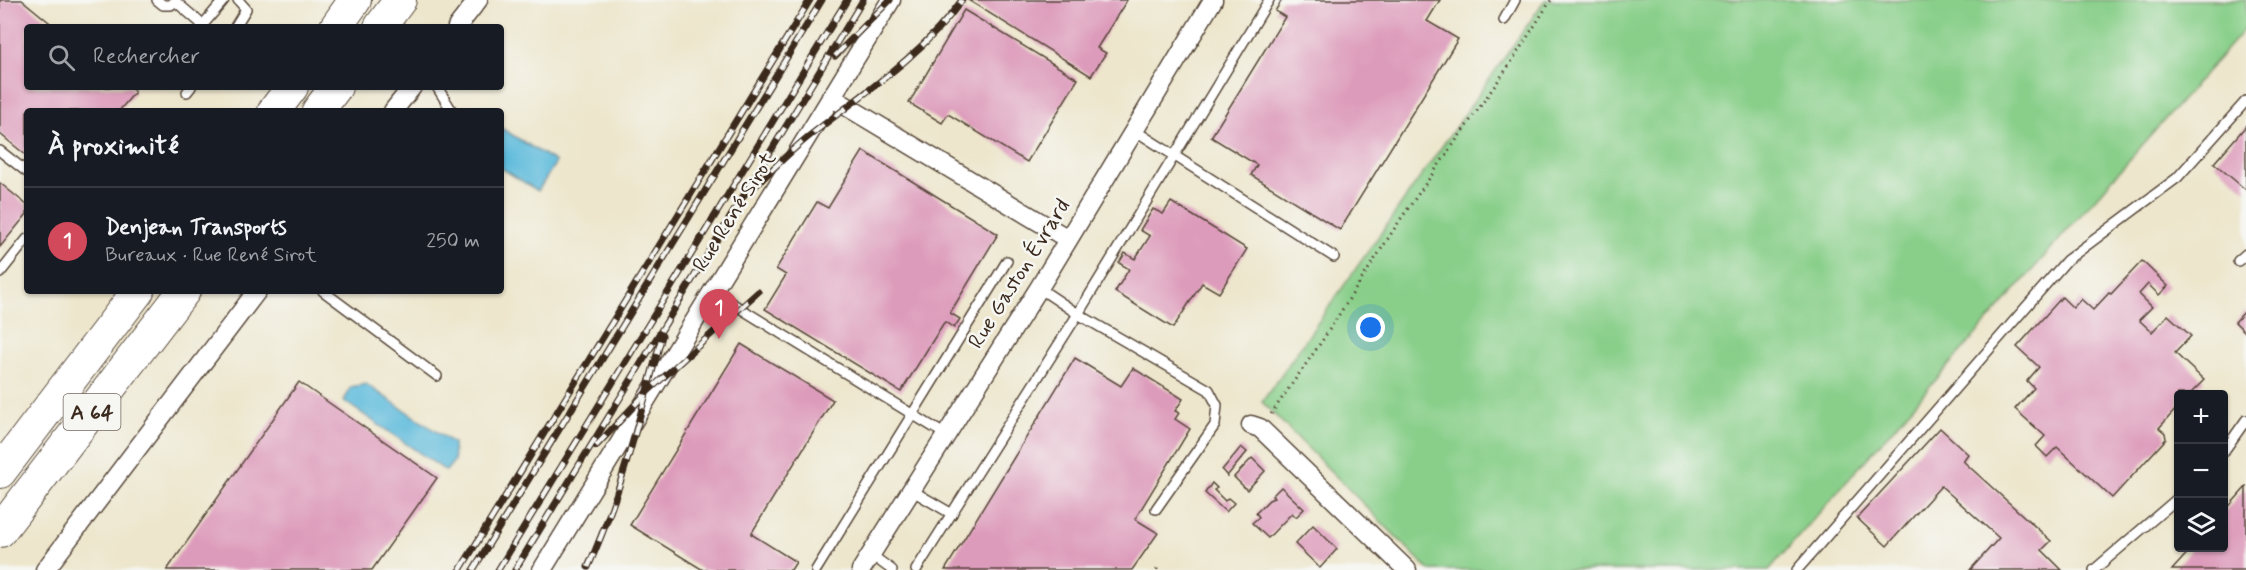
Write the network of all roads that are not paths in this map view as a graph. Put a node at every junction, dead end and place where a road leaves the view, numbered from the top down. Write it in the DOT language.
graph roads {
  1 [pos="157,0"];
  2 [pos="175,0"];
  3 [pos="224,0"];
  4 [pos="238,0"];
  5 [pos="355,0"];
  6 [pos="400,0"];
  7 [pos="478,0"];
  8 [pos="891,0"];
  9 [pos="1213,0"];
  10 [pos="1269,0"];
  11 [pos="1515,0"];
  12 [pos="1504,20"];
  13 [pos="200,24"];
  14 [pos="204,24"];
  15 [pos="237,24"];
  16 [pos="338,24"];
  17 [pos="382,24"];
  18 [pos="459,24"];
  19 [pos="290,90"];
  20 [pos="334,90"];
  21 [pos="410,90"];
  22 [pos="439,90"];
  23 [pos="831,97"];
  24 [pos="2246,101"];
  25 [pos="276,108"];
  26 [pos="320,108"];
  27 [pos="395,108"];
  28 [pos="450,108"];
  29 [pos="1134,130"];
  30 [pos="0,152"];
  31 [pos="1173,155"];
  32 [pos="24,170"];
  33 [pos="1068,239"];
  34 [pos="24,242"];
  35 [pos="2246,254"];
  36 [pos="1334,257"];
  37 [pos="1007,261"];
  38 [pos="2238,261"];
  39 [pos="0,273"];
  40 [pos="1039,288"];
  41 [pos="712,291"];
  42 [pos="136,294"];
  43 [pos="182,294"];
  44 [pos="255,294"];
  45 [pos="329,294"];
  46 [pos="1078,314"];
  47 [pos="438,376"];
  48 [pos="912,414"];
  49 [pos="2246,420"];
  50 [pos="1256,426"];
  51 [pos="946,435"];
  52 [pos="2228,444"];
  53 [pos="0,472"];
  54 [pos="911,490"];
  55 [pos="2174,501"];
  56 [pos="1156,509"];
  57 [pos="952,514"];
  58 [pos="0,531"];
  59 [pos="866,562"];
  60 [pos="45,570"];
  61 [pos="542,570"];
  62 [pos="816,570"];
  63 [pos="892,570"];
  64 [pos="916,570"];
  65 [pos="1407,570"];
  66 [pos="1797,570"];
  67 [pos="2094,570"];
  1 -- 2 [label="lane"];
  2 -- 13 [label="lane"];
  3 -- 14 [label="lane"];
  4 -- 15 [label="lane"];
  5 -- 16 [label="highway"];
  6 -- 17 [label="highway"];
  7 -- 18 [label="street"];
  8 -- 23 [label="street, Rue René Sirot"];
  9 -- 29 [label="street, Rue Gaston Évrard"];
  10 -- 31 [label="lane"];
  11 -- 12 [label="lane"];
  19 -- 25 [label="highway"];
  20 -- 26 [label="highway"];
  21 -- 27 [label="street"];
  22 -- 28 [label="lane"];
  23 -- 33 [label="street"];
  23 -- 41 [label="street, Rue René Sirot"];
  24 -- 66 [label="lane"];
  29 -- 31 [label="lane"];
  29 -- 33 [label="street, Rue Gaston Évrard"];
  30 -- 32 [label="lane"];
  31 -- 36 [label="lane"];
  31 -- 46 [label="lane"];
  33 -- 40 [label="street, Rue Gaston Évrard"];
  34 -- 39 [label="lane"];
  35 -- 38 [label="lane"];
  37 -- 48 [label="lane"];
  40 -- 46 [label="lane"];
  40 -- 51 [label="street, Rue Gaston Évrard"];
  41 -- 48 [label="lane"];
  41 -- 61 [label="street, Rue René Sirot"];
  42 -- 53 [label="highway, A 64"];
  43 -- 58 [label="highway, A 64"];
  44 -- 60 [label="street"];
  45 -- 47 [label="lane"];
  46 -- 56 [label="lane"];
  46 -- 57 [label="lane"];
  48 -- 51 [label="lane"];
  48 -- 62 [label="lane"];
  49 -- 52 [label="lane"];
  50 -- 65 [label="street"];
  51 -- 54 [label="street, Rue Gaston Évrard"];
  54 -- 57 [label="lane"];
  54 -- 59 [label="street, Rue Gaston Évrard"];
  55 -- 67 [label="lane"];
  57 -- 64 [label="lane"];
  59 -- 63 [label="lane"];
}
